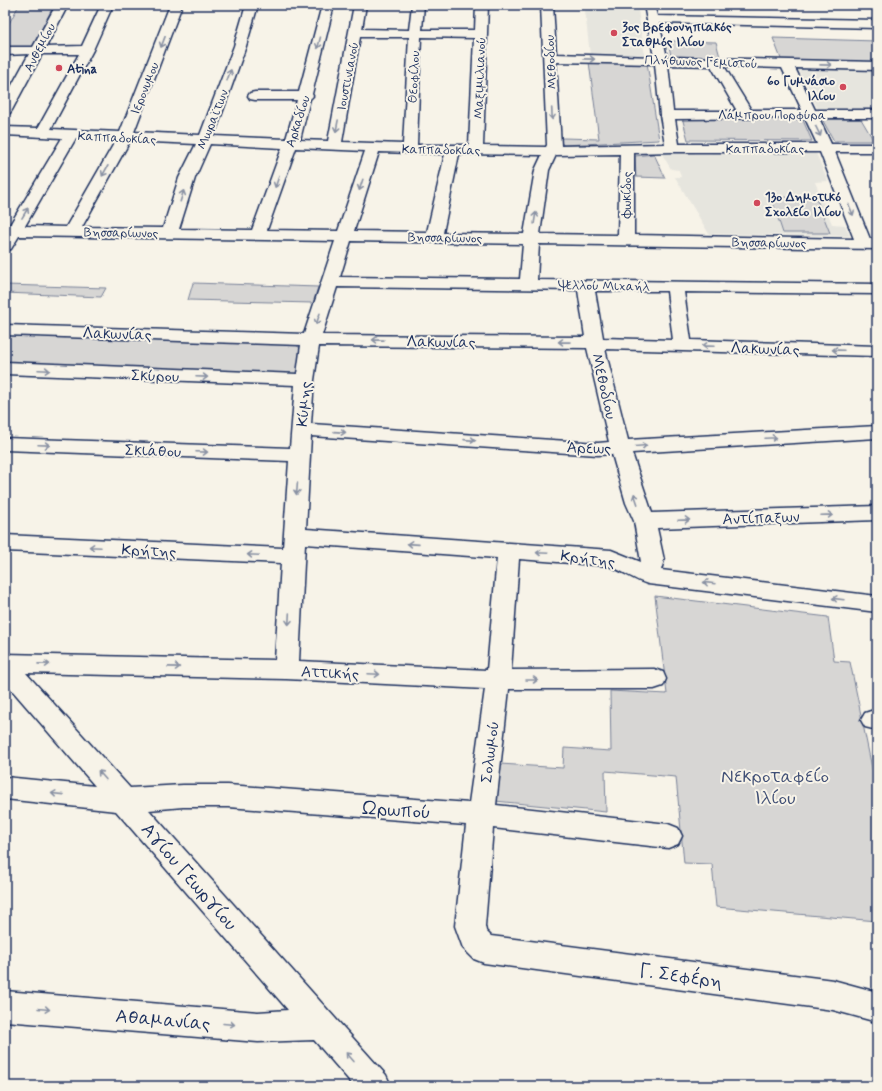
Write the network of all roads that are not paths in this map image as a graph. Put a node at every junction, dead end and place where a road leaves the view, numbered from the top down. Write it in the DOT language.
graph roads {
  1 [pos="62,5"];
  2 [pos="107,5"];
  3 [pos="176,5"];
  4 [pos="252,5"];
  5 [pos="328,5"];
  6 [pos="360,5"];
  7 [pos="418,5"];
  8 [pos="482,5"];
  9 [pos="547,5"];
  10 [pos="649,5"];
  11 [pos="652,19"];
  12 [pos="877,24"];
  13 [pos="355,33"];
  14 [pos="415,34"];
  15 [pos="481,34"];
  16 [pos="36,50"];
  17 [pos="87,50"];
  18 [pos="5,51"];
  19 [pos="550,58"];
  20 [pos="661,60"];
  21 [pos="715,62"];
  22 [pos="787,64"];
  23 [pos="877,66"];
  24 [pos="255,96"];
  25 [pos="306,96"];
  26 [pos="5,110"];
  27 [pos="667,114"];
  28 [pos="746,114"];
  29 [pos="810,114"];
  30 [pos="873,114"];
  31 [pos="877,128"];
  32 [pos="5,132"];
  33 [pos="42,133"];
  34 [pos="71,134"];
  35 [pos="124,137"];
  36 [pos="204,141"];
  37 [pos="290,145"];
  38 [pos="334,146"];
  39 [pos="373,148"];
  40 [pos="673,148"];
  41 [pos="826,148"];
  42 [pos="877,148"];
  43 [pos="410,149"];
  44 [pos="453,150"];
  45 [pos="476,150"];
  46 [pos="627,150"];
  47 [pos="551,151"];
  48 [pos="14,231"];
  49 [pos="71,232"];
  50 [pos="170,233"];
  51 [pos="258,234"];
  52 [pos="344,236"];
  53 [pos="434,237"];
  54 [pos="531,239"];
  55 [pos="626,240"];
  56 [pos="870,244"];
  57 [pos="5,246"];
  58 [pos="330,282"];
  59 [pos="528,284"];
  60 [pos="586,285"];
  61 [pos="675,286"];
  62 [pos="877,289"];
  63 [pos="5,330"];
  64 [pos="311,340"];
  65 [pos="595,343"];
  66 [pos="683,345"];
  67 [pos="877,351"];
  68 [pos="5,368"];
  69 [pos="305,380"];
  70 [pos="301,429"];
  71 [pos="877,432"];
  72 [pos="5,444"];
  73 [pos="620,448"];
  74 [pos="300,455"];
  75 [pos="877,513"];
  76 [pos="645,521"];
  77 [pos="5,543"];
  78 [pos="293,546"];
  79 [pos="509,551"];
  80 [pos="648,576"];
  81 [pos="877,604"];
  82 [pos="5,664"];
  83 [pos="286,670"];
  84 [pos="654,679"];
  85 [pos="498,680"];
  86 [pos="5,788"];
  87 [pos="124,800"];
  88 [pos="481,815"];
  89 [pos="668,836"];
  90 [pos="484,949"];
  91 [pos="5,1006"];
  92 [pos="877,1007"];
  93 [pos="321,1024"];
  94 [pos="375,1086"];
  1 -- 16 [label="street, Ανθεμίου"];
  2 -- 17 [label="street"];
  3 -- 35 [label="street, Ιερονυμου, one-way"];
  36 -- 4 [label="street, Μωραϊτων, one-way"];
  5 -- 25 [label="street, Αρκαδίου, one-way"];
  6 -- 13 [label="street, Ιουστινιανού"];
  7 -- 14 [label="street, Θεοφίλου"];
  8 -- 15 [label="street, Μαξιμιλιανού"];
  9 -- 19 [label="street, Μεθοδίου"];
  10 -- 11 [label="street"];
  11 -- 12 [label="street"];
  11 -- 20 [label="street"];
  13 -- 14 [label="street"];
  13 -- 38 [label="street, Ιουστινιανού, one-way"];
  14 -- 15 [label="street"];
  14 -- 43 [label="street, Θεοφίλου"];
  15 -- 45 [label="street, Μαξιμιλιανού"];
  16 -- 17 [label="street"];
  16 -- 18 [label="street"];
  16 -- 26 [label="street, Ανθεμίου"];
  17 -- 33 [label="street"];
  19 -- 20 [label="street, Πλήθωνος Γεμιστού, one-way"];
  19 -- 47 [label="street, Μεθοδίου, one-way"];
  20 -- 21 [label="street, Πλήθωνος Γεμιστού"];
  20 -- 27 [label="street"];
  21 -- 22 [label="street, Πλήθωνος Γεμιστού"];
  21 -- 28 [label="street"];
  22 -- 23 [label="street, Πλήθωνος Γεμιστού, one-way"];
  22 -- 29 [label="street"];
  24 -- 25 [label="street"];
  25 -- 37 [label="street, Αρκαδίου"];
  27 -- 28 [label="street, Λάμπρου Πορφύρα"];
  27 -- 40 [label="street"];
  28 -- 29 [label="street, Λάμπρου Πορφύρα"];
  29 -- 30 [label="street, Λάμπρου Πορφύρα"];
  29 -- 41 [label="street, one-way"];
  30 -- 31 [label="street"];
  32 -- 33 [label="street, Καππαδοκίας"];
  33 -- 34 [label="street, Καππαδοκίας"];
  34 -- 35 [label="street, Καππαδοκίας"];
  48 -- 34 [label="street, one-way"];
  35 -- 36 [label="street, Καππαδοκίας"];
  35 -- 49 [label="street, Ιερονυμου, one-way"];
  36 -- 37 [label="street, Καππαδοκίας"];
  50 -- 36 [label="street, Μωραϊτων, one-way"];
  37 -- 38 [label="street, Καππαδοκίας"];
  37 -- 51 [label="street, Αρκαδίου, one-way"];
  38 -- 39 [label="street, Καππαδοκίας"];
  39 -- 43 [label="street, Καππαδοκίας"];
  39 -- 52 [label="street, Κύμης, one-way"];
  40 -- 41 [label="street, Καππαδοκίας"];
  40 -- 46 [label="street, Καππαδοκίας"];
  41 -- 42 [label="street, Καππαδοκίας"];
  41 -- 56 [label="street, one-way"];
  43 -- 44 [label="street, Καππαδοκίας"];
  44 -- 45 [label="street, Καππαδοκίας"];
  44 -- 53 [label="street"];
  45 -- 47 [label="street, Καππαδοκίας"];
  46 -- 47 [label="street, Καππαδοκίας"];
  46 -- 55 [label="street, Φωκίδος"];
  54 -- 47 [label="street, Μεθοδίου, one-way"];
  48 -- 49 [label="street, Βησσαρίωνος"];
  48 -- 57 [label="street"];
  49 -- 50 [label="street, Βησσαρίωνος"];
  50 -- 51 [label="street, Βησσαρίωνος"];
  51 -- 52 [label="street, Βησσαρίωνος"];
  52 -- 53 [label="street, Βησσαρίωνος"];
  52 -- 58 [label="street, Κύμης"];
  53 -- 54 [label="street, Βησσαρίωνος"];
  54 -- 55 [label="street, Βησσαρίωνος"];
  54 -- 59 [label="street, Μεθοδίου"];
  55 -- 56 [label="street, Βησσαρίωνος"];
  58 -- 59 [label="street, Ψελλού Μιχαήλ"];
  58 -- 64 [label="street, Κύμης, one-way"];
  59 -- 60 [label="street, Ψελλού Μιχαήλ"];
  60 -- 61 [label="street, Ψελλού Μιχαήλ"];
  60 -- 65 [label="street, Μεθοδίου"];
  61 -- 62 [label="street, Ψελλού Μιχαήλ"];
  61 -- 66 [label="street"];
  63 -- 64 [label="street, Λακωνίας"];
  65 -- 64 [label="street, Λακωνίας, one-way"];
  64 -- 69 [label="street, Κύμης"];
  65 -- 66 [label="street, Λακωνίας"];
  65 -- 73 [label="street, Μεθοδίου"];
  67 -- 66 [label="street, Λακωνίας, one-way"];
  68 -- 69 [label="street, Σκύρου, one-way"];
  69 -- 70 [label="street, Κύμης"];
  70 -- 73 [label="street, Άρεως, one-way"];
  70 -- 74 [label="street, Κύμης"];
  73 -- 71 [label="street, Άρεως, one-way"];
  72 -- 74 [label="street, Σκιάθου, one-way"];
  76 -- 73 [label="street, Μεθοδίου, one-way"];
  74 -- 78 [label="street, Κύμης, one-way"];
  76 -- 75 [label="street, Αντίπαξων, one-way"];
  76 -- 80 [label="street, Μεθοδίου"];
  78 -- 77 [label="street, Κρήτης, one-way"];
  79 -- 78 [label="street, Κρήτης, one-way"];
  78 -- 83 [label="street, Κύμης, one-way"];
  80 -- 79 [label="street, Κρήτης, one-way"];
  79 -- 85 [label="street, Σολωμού"];
  81 -- 80 [label="street, Κρήτης, one-way"];
  82 -- 83 [label="street, Αττικής, one-way"];
  87 -- 82 [label="street, Αγίου Γεωργίου, one-way"];
  83 -- 85 [label="street, Αττικής, one-way"];
  85 -- 84 [label="street, Αττικής, one-way"];
  85 -- 88 [label="street, Σολωμού"];
  87 -- 86 [label="street, Ωρωπού, one-way"];
  87 -- 88 [label="street, Ωρωπού"];
  87 -- 93 [label="street, Αγίου Γεωργίου"];
  88 -- 89 [label="street, Ωρωπού"];
  88 -- 90 [label="street, Σολωμού"];
  90 -- 92 [label="street, Γ. Σεφέρη"];
  91 -- 93 [label="street, Αθαμανίας, one-way"];
  94 -- 93 [label="street, Αγίου Γεωργίου, one-way"];
}
